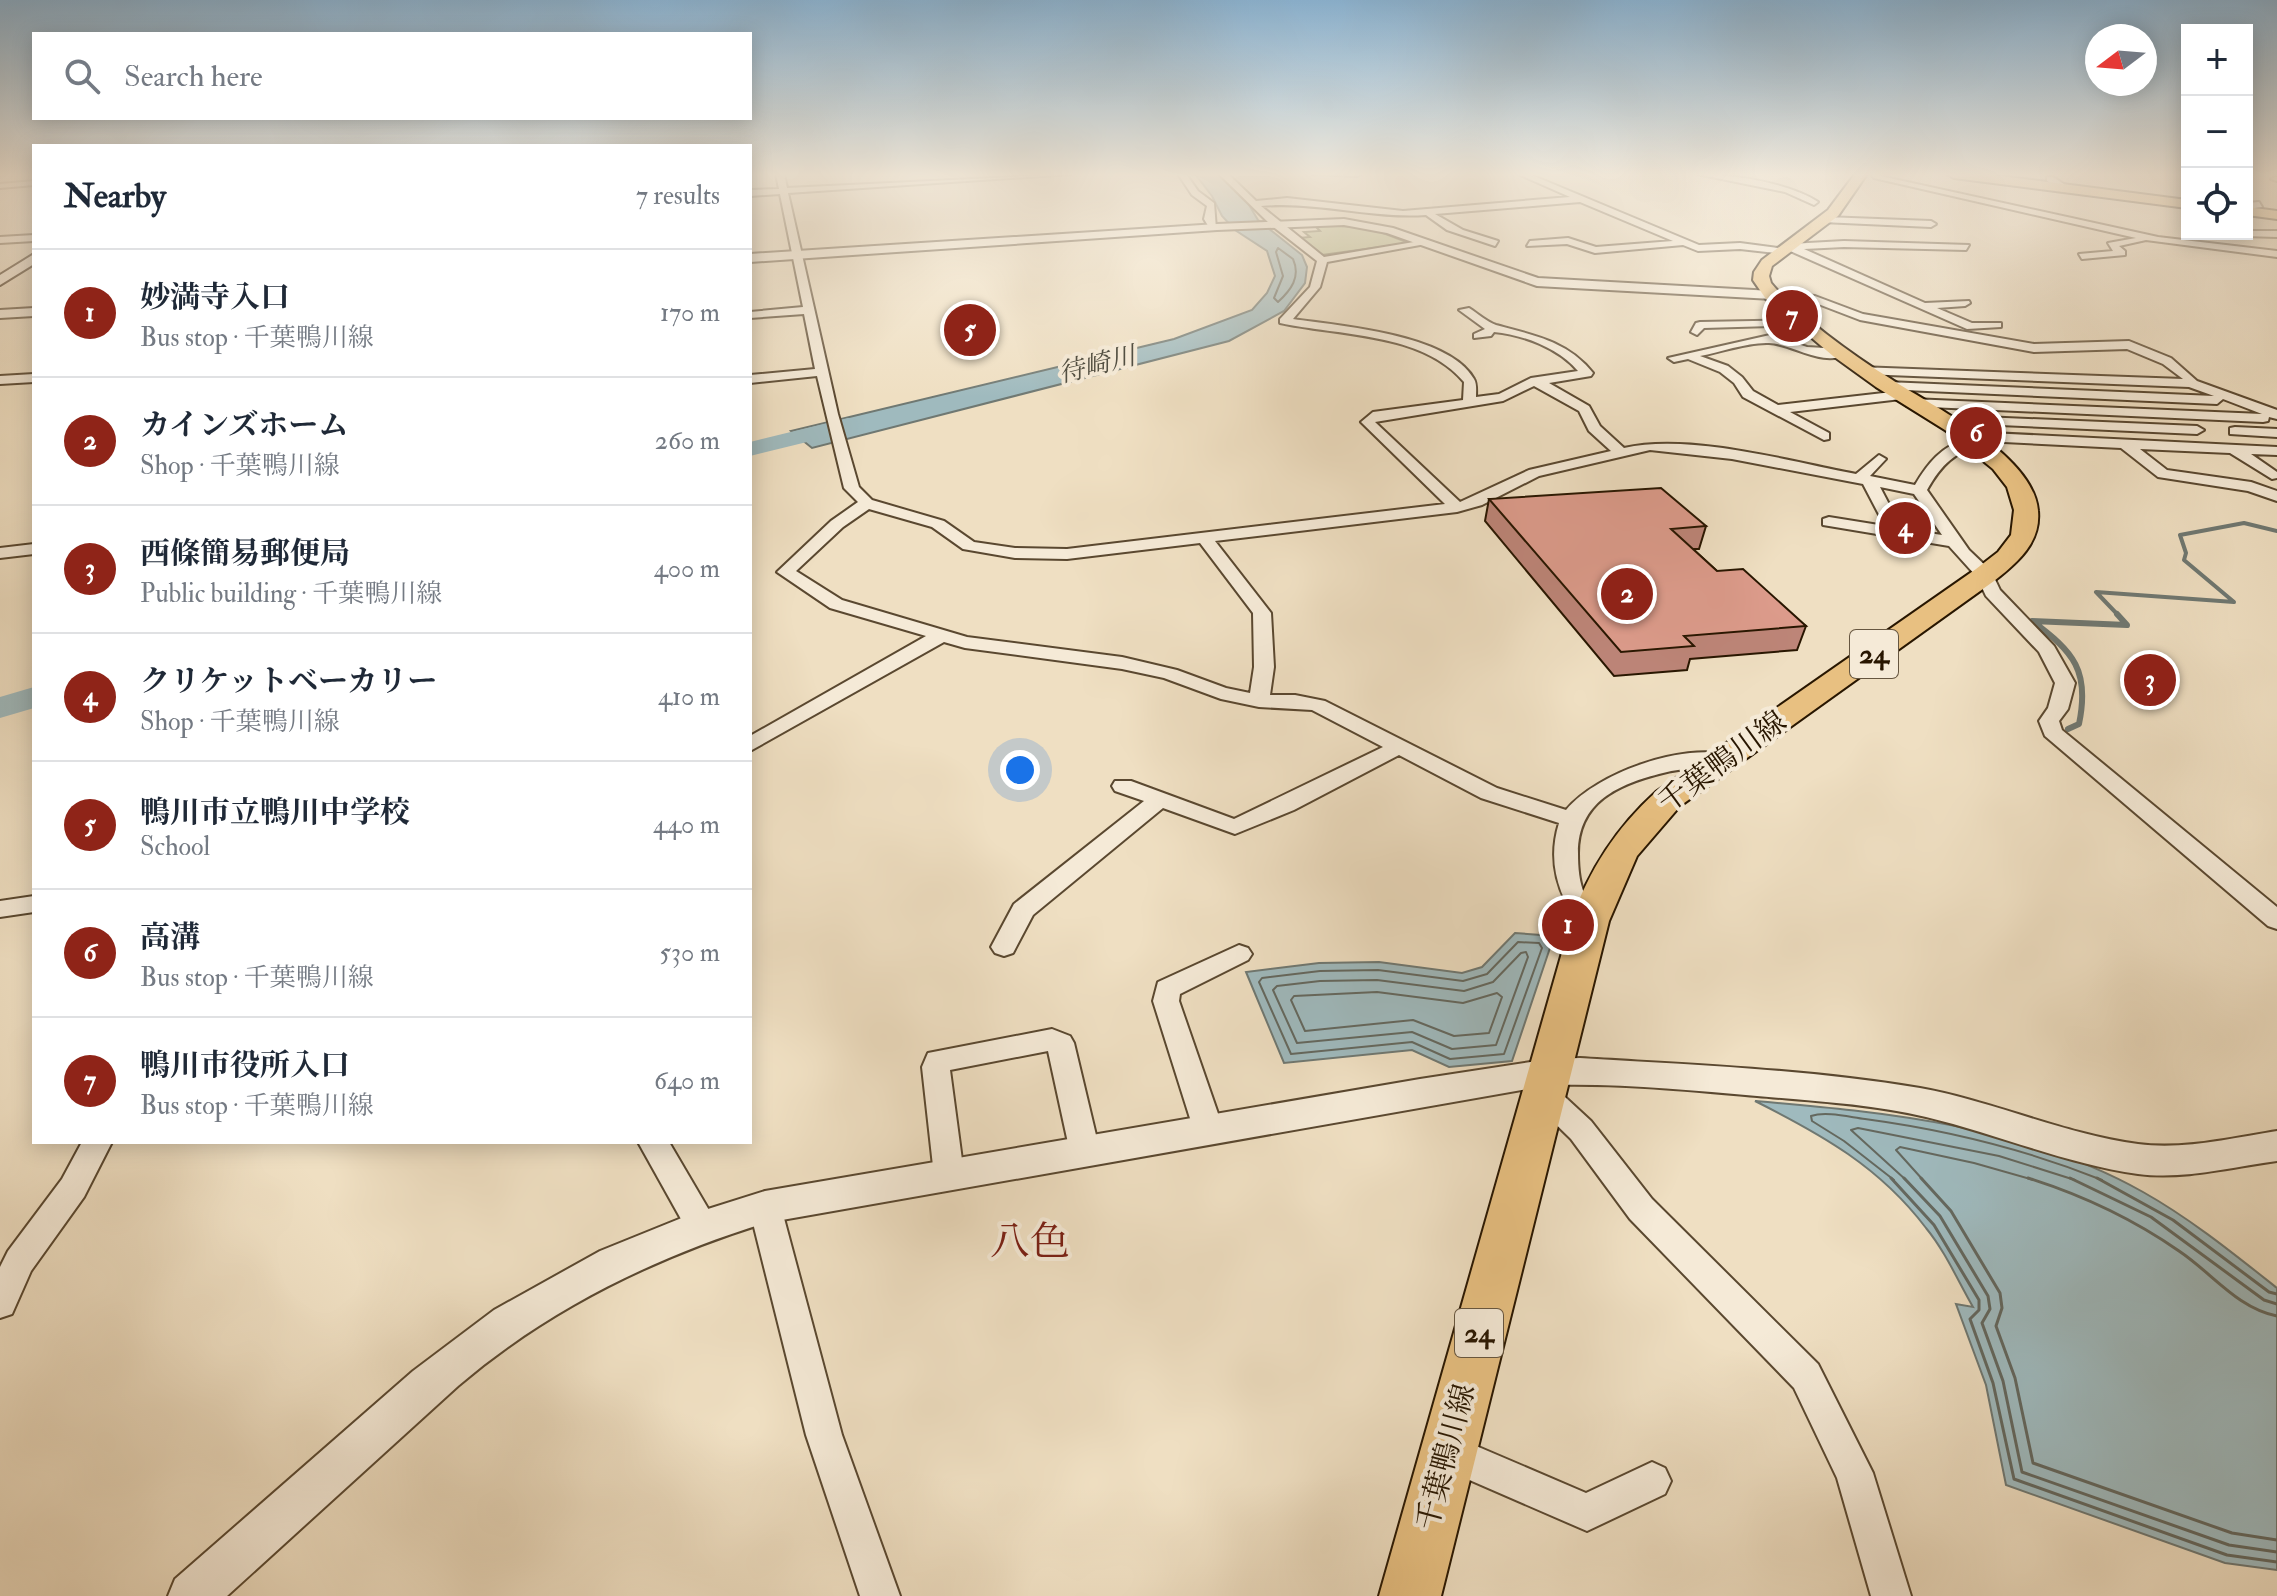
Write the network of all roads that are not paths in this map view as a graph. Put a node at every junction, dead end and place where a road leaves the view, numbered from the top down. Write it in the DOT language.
graph roads {
  1 [pos="795,248"];
  2 [pos="882,248"];
  3 [pos="1306,248"];
  4 [pos="1392,248"];
  5 [pos="1440,248"];
  6 [pos="1590,248"];
  7 [pos="1615,248"];
  8 [pos="1779,248"];
  9 [pos="1793,248"];
  10 [pos="2116,248"];
  11 [pos="2224,248"];
  12 [pos="2239,248"];
  13 [pos="1787,249"];
  14 [pos="2243,251"];
  15 [pos="796,254"];
  16 [pos="2277,254"];
  17 [pos="2082,256"];
  18 [pos="752,258"];
  19 [pos="32,259"];
  20 [pos="1322,260"];
  21 [pos="0,281"];
  22 [pos="1772,295"];
  23 [pos="1965,303"];
  24 [pos="1926,307"];
  25 [pos="1891,309"];
  26 [pos="809,310"];
  27 [pos="1465,310"];
  28 [pos="32,312"];
  29 [pos="0,314"];
  30 [pos="752,315"];
  31 [pos="1508,318"];
  32 [pos="1806,323"];
  33 [pos="1487,324"];
  34 [pos="1997,325"];
  35 [pos="1697,332"];
  36 [pos="1478,336"];
  37 [pos="1549,345"];
  38 [pos="1527,348"];
  39 [pos="1689,357"];
  40 [pos="1674,358"];
  41 [pos="1853,361"];
  42 [pos="823,372"];
  43 [pos="32,378"];
  44 [pos="2074,378"];
  45 [pos="752,379"];
  46 [pos="0,380"];
  47 [pos="1535,381"];
  48 [pos="2191,383"];
  49 [pos="1900,395"];
  50 [pos="2096,395"];
  51 [pos="2235,400"];
  52 [pos="1469,402"];
  53 [pos="1779,409"];
  54 [pos="2118,411"];
  55 [pos="2277,417"];
  56 [pos="1942,419"];
  57 [pos="2139,428"];
  58 [pos="2277,433"];
  59 [pos="1824,436"];
  60 [pos="1974,439"];
  61 [pos="2125,444"];
  62 [pos="2162,445"];
  63 [pos="2233,449"];
  64 [pos="2277,451"];
  65 [pos="1620,452"];
  66 [pos="1879,459"];
  67 [pos="2272,475"];
  68 [pos="1864,480"];
  69 [pos="1919,490"];
  70 [pos="2277,496"];
  71 [pos="867,503"];
  72 [pos="1457,507"];
  73 [pos="1829,522"];
  74 [pos="1897,534"];
  75 [pos="1204,537"];
  76 [pos="1954,542"];
  77 [pos="32,549"];
  78 [pos="0,553"];
  79 [pos="1985,575"];
  80 [pos="942,635"];
  81 [pos="1259,701"];
  82 [pos="752,744"];
  83 [pos="1398,747"];
  84 [pos="1722,759"];
  85 [pos="1123,786"];
  86 [pos="1160,799"];
  87 [pos="1571,819"];
  88 [pos="32,904"];
  89 [pos="0,909"];
  90 [pos="2277,920"];
  91 [pos="1590,921"];
  92 [pos="1004,947"];
  93 [pos="1239,954"];
  94 [pos="1546,1082"];
  95 [pos="1209,1131"];
  96 [pos="96,1144"];
  97 [pos="654,1144"];
  98 [pos="2277,1146"];
  99 [pos="1085,1152"];
  100 [pos="949,1175"];
  101 [pos="765,1207"];
  102 [pos="702,1227"];
  103 [pos="0,1303"];
  104 [pos="1447,1451"];
  105 [pos="1652,1481"];
  106 [pos="192,1596"];
  107 [pos="880,1596"];
  108 [pos="1410,1596"];
  109 [pos="1891,1596"];
  1 -- 15 [label="street"];
  2 -- 15 [label="street"];
  3 -- 20 [label="street"];
  4 -- 20 [label="street"];
  5 -- 22 [label="street"];
  6 -- 7 [label="street"];
  8 -- 13 [label="street"];
  9 -- 13 [label="street"];
  10 -- 17 [label="street"];
  11 -- 14 [label="street"];
  12 -- 14 [label="street"];
  13 -- 22 [label="main road"];
  13 -- 24 [label="street"];
  14 -- 16 [label="street"];
  15 -- 18 [label="street"];
  15 -- 26 [label="street"];
  19 -- 21 [label="main road"];
  20 -- 52 [label="street"];
  22 -- 32 [label="main road, 千葉鴨川線 / 24"];
  22 -- 48 [label="street"];
  23 -- 24 [label="street"];
  24 -- 25 [label="street"];
  24 -- 34 [label="street"];
  26 -- 30 [label="street"];
  26 -- 42 [label="street"];
  27 -- 33 [label="street"];
  28 -- 29 [label="street"];
  31 -- 33 [label="street"];
  32 -- 35 [label="street"];
  32 -- 41 [label="main road, 千葉鴨川線 / 24"];
  33 -- 36 [label="street"];
  33 -- 37 [label="street"];
  37 -- 38 [label="street"];
  37 -- 47 [label="street"];
  39 -- 40 [label="street"];
  39 -- 41 [label="street"];
  39 -- 53 [label="street"];
  41 -- 44 [label="street"];
  41 -- 49 [label="main road, 千葉鴨川線 / 24"];
  42 -- 45 [label="street"];
  42 -- 71 [label="street"];
  43 -- 46 [label="street"];
  44 -- 48 [label="street"];
  44 -- 50 [label="street"];
  47 -- 52 [label="street"];
  47 -- 65 [label="street"];
  48 -- 51 [label="street"];
  49 -- 50 [label="street"];
  49 -- 53 [label="street"];
  49 -- 54 [label="street"];
  49 -- 56 [label="main road, 千葉鴨川線 / 24"];
  50 -- 51 [label="street"];
  50 -- 54 [label="street"];
  51 -- 55 [label="street"];
  52 -- 72 [label="street"];
  53 -- 59 [label="street"];
  54 -- 55 [label="street"];
  54 -- 57 [label="street"];
  56 -- 57 [label="street"];
  56 -- 60 [label="main road, 千葉鴨川線 / 24"];
  57 -- 58 [label="street"];
  57 -- 62 [label="street"];
  60 -- 61 [label="street"];
  60 -- 69 [label="street"];
  60 -- 79 [label="main road, 千葉鴨川線 / 24"];
  61 -- 62 [label="street"];
  61 -- 70 [label="street"];
  62 -- 63 [label="street"];
  63 -- 64 [label="street"];
  63 -- 67 [label="street"];
  65 -- 68 [label="street"];
  65 -- 72 [label="street"];
  66 -- 68 [label="street"];
  68 -- 69 [label="street"];
  68 -- 74 [label="street"];
  69 -- 76 [label="street"];
  71 -- 75 [label="street"];
  71 -- 80 [label="street"];
  72 -- 75 [label="street"];
  73 -- 74 [label="street"];
  74 -- 76 [label="street"];
  75 -- 81 [label="street"];
  76 -- 79 [label="street"];
  77 -- 78 [label="street"];
  79 -- 84 [label="main road, 千葉鴨川線 / 24"];
  79 -- 90 [label="street"];
  80 -- 81 [label="street"];
  80 -- 82 [label="street"];
  81 -- 83 [label="street"];
  83 -- 86 [label="street"];
  83 -- 87 [label="street"];
  84 -- 87 [label="street"];
  84 -- 91 [label="main road, 千葉鴨川線 / 24"];
  85 -- 86 [label="street"];
  86 -- 92 [label="street"];
  87 -- 91 [label="street"];
  88 -- 89 [label="street"];
  91 -- 94 [label="main road, 千葉鴨川線 / 24"];
  93 -- 95 [label="street"];
  94 -- 95 [label="street"];
  94 -- 98 [label="street"];
  94 -- 104 [label="main road, 千葉鴨川線 / 24"];
  94 -- 109 [label="street"];
  95 -- 99 [label="street"];
  96 -- 103 [label="street"];
  97 -- 102 [label="street"];
  99 -- 100 [label="street"];
  99 -- 100 [label="street"];
  100 -- 101 [label="street"];
  101 -- 102 [label="street"];
  101 -- 107 [label="street"];
  102 -- 106 [label="street"];
  104 -- 105 [label="street"];
  104 -- 108 [label="main road, 千葉鴨川線 / 24"];
}
